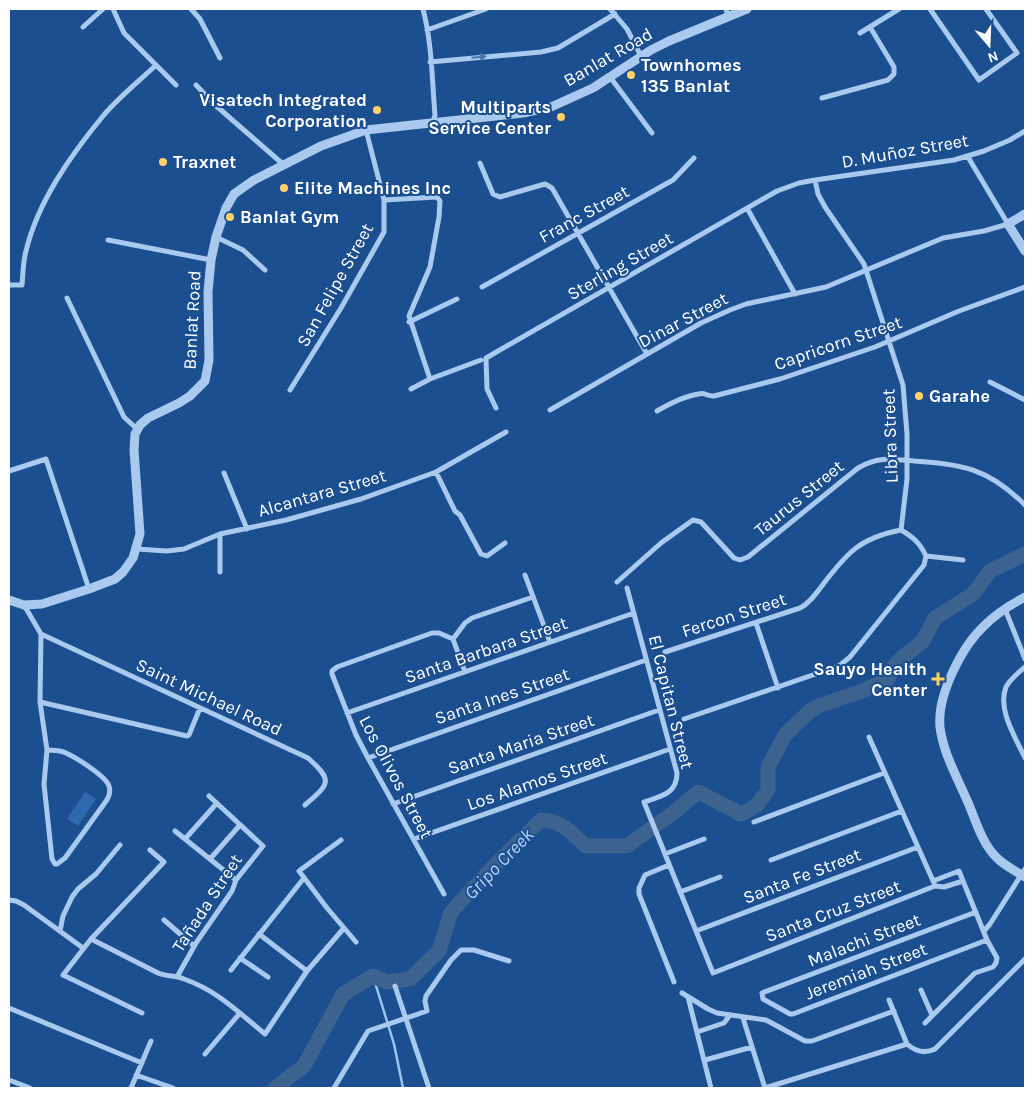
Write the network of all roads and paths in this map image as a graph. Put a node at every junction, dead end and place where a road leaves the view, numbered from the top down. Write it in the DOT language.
graph roads {
  1 [pos="103,9"];
  2 [pos="113,9"];
  3 [pos="191,9"];
  4 [pos="423,9"];
  5 [pos="486,9"];
  6 [pos="610,9"];
  7 [pos="747,9"];
  8 [pos="898,9"];
  9 [pos="930,9"];
  10 [pos="986,9"];
  11 [pos="727,12"];
  12 [pos="615,14"];
  13 [pos="83,27"];
  14 [pos="870,27"];
  15 [pos="427,30"];
  16 [pos="860,33"];
  17 [pos="642,56"];
  18 [pos="220,58"];
  19 [pos="430,62"];
  20 [pos="155,66"];
  21 [pos="610,77"];
  22 [pos="176,85"];
  23 [pos="196,85"];
  24 [pos="822,98"];
  25 [pos="433,122"];
  26 [pos="366,130"];
  27 [pos="1025,131"];
  28 [pos="652,133"];
  29 [pos="968,156"];
  30 [pos="694,158"];
  31 [pos="480,163"];
  32 [pos="284,165"];
  33 [pos="816,180"];
  34 [pos="384,200"];
  35 [pos="746,208"];
  36 [pos="1025,214"];
  37 [pos="1008,224"];
  38 [pos="577,233"];
  39 [pos="216,237"];
  40 [pos="108,240"];
  41 [pos="1025,251"];
  42 [pos="211,260"];
  43 [pos="265,270"];
  44 [pos="867,271"];
  45 [pos="9,285"];
  46 [pos="482,287"];
  47 [pos="1025,287"];
  48 [pos="609,288"];
  49 [pos="795,294"];
  50 [pos="66,298"];
  51 [pos="457,300"];
  52 [pos="410,322"];
  53 [pos="890,342"];
  54 [pos="647,354"];
  55 [pos="481,360"];
  56 [pos="430,379"];
  57 [pos="990,382"];
  58 [pos="411,389"];
  59 [pos="290,390"];
  60 [pos="1025,400"];
  61 [pos="496,408"];
  62 [pos="550,410"];
  63 [pos="657,411"];
  64 [pos="138,429"];
  65 [pos="506,432"];
  66 [pos="907,460"];
  67 [pos="9,470"];
  68 [pos="436,472"];
  69 [pos="224,473"];
  70 [pos="1025,505"];
  71 [pos="247,529"];
  72 [pos="900,530"];
  73 [pos="220,534"];
  74 [pos="505,543"];
  75 [pos="137,549"];
  76 [pos="926,556"];
  77 [pos="963,560"];
  78 [pos="220,572"];
  79 [pos="525,575"];
  80 [pos="617,582"];
  81 [pos="627,588"];
  82 [pos="89,589"];
  83 [pos="533,597"];
  84 [pos="1025,598"];
  85 [pos="9,600"];
  86 [pos="24,605"];
  87 [pos="1005,608"];
  88 [pos="634,613"];
  89 [pos="756,622"];
  90 [pos="42,634"];
  91 [pos="453,639"];
  92 [pos="550,642"];
  93 [pos="666,652"];
  94 [pos="1025,659"];
  95 [pos="646,660"];
  96 [pos="1025,667"];
  97 [pos="465,672"];
  98 [pos="778,688"];
  99 [pos="40,702"];
  100 [pos="200,708"];
  101 [pos="659,710"];
  102 [pos="347,714"];
  103 [pos="684,719"];
  104 [pos="869,737"];
  105 [pos="670,749"];
  106 [pos="47,750"];
  107 [pos="368,758"];
  108 [pos="1025,758"];
  109 [pos="884,773"];
  110 [pos="209,796"];
  111 [pos="217,803"];
  112 [pos="393,804"];
  113 [pos="305,805"];
  114 [pos="902,811"];
  115 [pos="754,822"];
  116 [pos="240,825"];
  117 [pos="175,831"];
  118 [pos="185,839"];
  119 [pos="414,839"];
  120 [pos="704,839"];
  121 [pos="342,840"];
  122 [pos="120,845"];
  123 [pos="918,846"];
  124 [pos="150,850"];
  125 [pos="665,854"];
  126 [pos="210,859"];
  127 [pos="771,860"];
  128 [pos="669,865"];
  129 [pos="1024,873"];
  130 [pos="720,877"];
  131 [pos="304,878"];
  132 [pos="236,880"];
  133 [pos="963,881"];
  134 [pos="934,884"];
  135 [pos="680,892"];
  136 [pos="444,894"];
  137 [pos="9,900"];
  138 [pos="976,912"];
  139 [pos="164,920"];
  140 [pos="344,928"];
  141 [pos="60,931"];
  142 [pos="696,931"];
  143 [pos="984,931"];
  144 [pos="259,934"];
  145 [pos="91,939"];
  146 [pos="987,940"];
  147 [pos="356,942"];
  148 [pos="194,946"];
  149 [pos="83,948"];
  150 [pos="240,958"];
  151 [pos="1025,959"];
  152 [pos="509,961"];
  153 [pos="231,970"];
  154 [pos="307,971"];
  155 [pos="713,973"];
  156 [pos="176,977"];
  157 [pos="268,977"];
  158 [pos="674,982"];
  159 [pos="395,986"];
  160 [pos="921,990"];
  161 [pos="682,993"];
  162 [pos="762,993"];
  163 [pos="688,996"];
  164 [pos="890,1000"];
  165 [pos="9,1008"];
  166 [pos="894,1011"];
  167 [pos="142,1013"];
  168 [pos="240,1013"];
  169 [pos="730,1015"];
  170 [pos="932,1015"];
  171 [pos="406,1018"];
  172 [pos="743,1018"];
  173 [pos="925,1023"];
  174 [pos="697,1032"];
  175 [pos="151,1041"];
  176 [pos="907,1044"];
  177 [pos="752,1047"];
  178 [pos="205,1054"];
  179 [pos="704,1060"];
  180 [pos="142,1063"];
  181 [pos="136,1075"];
  182 [pos="9,1080"];
  183 [pos="30,1088"];
  184 [pos="131,1088"];
  185 [pos="173,1088"];
  186 [pos="334,1088"];
  187 [pos="429,1088"];
  188 [pos="711,1088"];
  189 [pos="765,1088"];
  1 -- 13 [label="street"];
  2 -- 20 [label="street"];
  3 -- 18 [label="street"];
  4 -- 15 [label="street"];
  5 -- 15 [label="street"];
  6 -- 12 [label="street"];
  7 -- 11 [label="street, Banlat Road"];
  8 -- 14 [label="street"];
  9 -- 10 [label="street"];
  11 -- 17 [label="street, Banlat Road"];
  12 -- 17 [label="street"];
  19 -- 12 [label="street, one-way"];
  14 -- 16 [label="street"];
  14 -- 24 [label="street"];
  15 -- 19 [label="street"];
  17 -- 21 [label="street, Banlat Road"];
  19 -- 25 [label="street"];
  20 -- 22 [label="street"];
  20 -- 45 [label="street"];
  21 -- 25 [label="street, Banlat Road"];
  21 -- 28 [label="street"];
  23 -- 32 [label="street"];
  25 -- 26 [label="street, Banlat Road"];
  26 -- 32 [label="street, Banlat Road"];
  26 -- 34 [label="street, San Felipe Street"];
  27 -- 29 [label="street, D. Muñoz Street"];
  29 -- 33 [label="street, D. Muñoz Street"];
  29 -- 37 [label="street"];
  30 -- 38 [label="street, Franc Street"];
  31 -- 38 [label="street"];
  32 -- 39 [label="street, Banlat Road"];
  33 -- 35 [label="street, Sterling Street"];
  33 -- 44 [label="street, Libra Street"];
  34 -- 52 [label="street"];
  34 -- 59 [label="street, San Felipe Street"];
  35 -- 48 [label="street, Sterling Street"];
  35 -- 49 [label="street"];
  36 -- 37 [label="street"];
  37 -- 41 [label="street"];
  37 -- 44 [label="street, Dinar Street"];
  38 -- 46 [label="street, Franc Street"];
  38 -- 48 [label="street"];
  39 -- 42 [label="street, Banlat Road"];
  39 -- 43 [label="street"];
  40 -- 42 [label="street"];
  42 -- 64 [label="street, Banlat Road"];
  44 -- 49 [label="street, Dinar Street"];
  44 -- 53 [label="street, Libra Street"];
  47 -- 53 [label="street, Capricorn Street"];
  48 -- 54 [label="street"];
  48 -- 61 [label="street, Sterling Street"];
  49 -- 54 [label="street, Dinar Street"];
  50 -- 64 [label="street"];
  51 -- 52 [label="street"];
  52 -- 56 [label="street"];
  53 -- 63 [label="street, Capricorn Street"];
  53 -- 66 [label="street, Libra Street"];
  54 -- 62 [label="street, Dinar Street"];
  55 -- 56 [label="street"];
  56 -- 58 [label="street"];
  57 -- 60 [label="street"];
  64 -- 75 [label="street"];
  65 -- 68 [label="street, Alcantara Street"];
  66 -- 70 [label="street, Taurus Street"];
  66 -- 72 [label="street, Libra Street"];
  66 -- 80 [label="street, Taurus Street"];
  67 -- 82 [label="street"];
  68 -- 71 [label="street, Alcantara Street"];
  68 -- 74 [label="street"];
  69 -- 71 [label="street"];
  71 -- 73 [label="street, Alcantara Street"];
  72 -- 76 [label="street"];
  72 -- 89 [label="street, Fercon Street"];
  73 -- 75 [label="street, Alcantara Street"];
  73 -- 78 [label="street"];
  75 -- 82 [label="street"];
  76 -- 77 [label="street"];
  76 -- 98 [label="street"];
  79 -- 83 [label="street"];
  81 -- 88 [label="street, El Capitan Street"];
  82 -- 86 [label="street"];
  83 -- 91 [label="street"];
  83 -- 92 [label="street"];
  84 -- 87 [label="street"];
  85 -- 86 [label="street"];
  86 -- 90 [label="street"];
  87 -- 94 [label="street"];
  87 -- 129 [label="street"];
  88 -- 92 [label="street, Santa Barbara Street"];
  88 -- 95 [label="street, El Capitan Street"];
  89 -- 93 [label="street, Fercon Street"];
  89 -- 98 [label="street"];
  90 -- 99 [label="street"];
  90 -- 100 [label="street, Saint Michael Road"];
  91 -- 97 [label="street"];
  91 -- 102 [label="street, Los Olivos Street"];
  92 -- 97 [label="street, Santa Barbara Street"];
  95 -- 101 [label="street, El Capitan Street"];
  95 -- 107 [label="street, Santa Ines Street"];
  96 -- 108 [label="street"];
  97 -- 102 [label="street, Santa Barbara Street"];
  98 -- 103 [label="street"];
  99 -- 100 [label="street"];
  99 -- 106 [label="street"];
  100 -- 113 [label="street, Saint Michael Road"];
  101 -- 105 [label="street, El Capitan Street"];
  101 -- 112 [label="street, Santa Maria Street"];
  102 -- 107 [label="street, Los Olivos Street"];
  104 -- 109 [label="street"];
  105 -- 119 [label="street, Los Alamos Street"];
  105 -- 125 [label="street, El Capitan Street"];
  106 -- 106 [label="street"];
  107 -- 112 [label="street, Los Olivos Street"];
  109 -- 114 [label="street"];
  109 -- 115 [label="street"];
  110 -- 111 [label="street"];
  111 -- 116 [label="street"];
  111 -- 118 [label="street"];
  112 -- 119 [label="street, Los Olivos Street"];
  114 -- 123 [label="street"];
  114 -- 127 [label="street"];
  116 -- 126 [label="street"];
  116 -- 132 [label="street, Tañada Street"];
  117 -- 118 [label="street"];
  118 -- 126 [label="street"];
  119 -- 136 [label="street, Los Olivos Street"];
  120 -- 125 [label="street"];
  121 -- 131 [label="street"];
  122 -- 141 [label="street"];
  123 -- 134 [label="street"];
  123 -- 142 [label="street, Santa Fe Street"];
  124 -- 145 [label="street"];
  125 -- 128 [label="street, El Capitan Street"];
  126 -- 132 [label="street"];
  128 -- 135 [label="street, El Capitan Street"];
  128 -- 158 [label="street"];
  129 -- 143 [label="street"];
  130 -- 135 [label="street"];
  131 -- 140 [label="street"];
  131 -- 144 [label="street"];
  132 -- 148 [label="street, Tañada Street"];
  133 -- 134 [label="street, Santa Cruz Street"];
  133 -- 134 [label="street, Santa Cruz Street"];
  133 -- 138 [label="street"];
  134 -- 155 [label="street, Santa Cruz Street"];
  135 -- 142 [label="street, El Capitan Street"];
  137 -- 141 [label="street"];
  138 -- 143 [label="street"];
  138 -- 162 [label="street, Malachi Street"];
  139 -- 148 [label="street"];
  140 -- 147 [label="street"];
  140 -- 154 [label="street"];
  141 -- 149 [label="street"];
  142 -- 155 [label="street, El Capitan Street"];
  143 -- 146 [label="street"];
  144 -- 150 [label="street"];
  144 -- 154 [label="street"];
  145 -- 149 [label="street"];
  145 -- 156 [label="street"];
  146 -- 162 [label="street, Jeremiah Street"];
  146 -- 170 [label="street"];
  148 -- 156 [label="street, Tañada Street"];
  149 -- 167 [label="street"];
  150 -- 153 [label="street"];
  150 -- 157 [label="street"];
  151 -- 176 [label="street"];
  152 -- 171 [label="street"];
  154 -- 168 [label="street"];
  156 -- 168 [label="street"];
  159 -- 171 [label="street"];
  160 -- 170 [label="street"];
  161 -- 163 [label="street"];
  163 -- 169 [label="street"];
  163 -- 174 [label="street"];
  164 -- 166 [label="street"];
  165 -- 180 [label="street"];
  166 -- 172 [label="street"];
  166 -- 176 [label="street"];
  168 -- 178 [label="street"];
  169 -- 172 [label="street"];
  169 -- 174 [label="street"];
  170 -- 173 [label="street"];
  171 -- 186 [label="street"];
  171 -- 187 [label="street"];
  172 -- 177 [label="street"];
  174 -- 179 [label="street"];
  175 -- 180 [label="street"];
  176 -- 189 [label="street"];
  177 -- 179 [label="street"];
  177 -- 189 [label="street"];
  179 -- 188 [label="street"];
  180 -- 181 [label="street"];
  181 -- 184 [label="street"];
  181 -- 185 [label="street"];
  182 -- 183 [label="street"];
}
